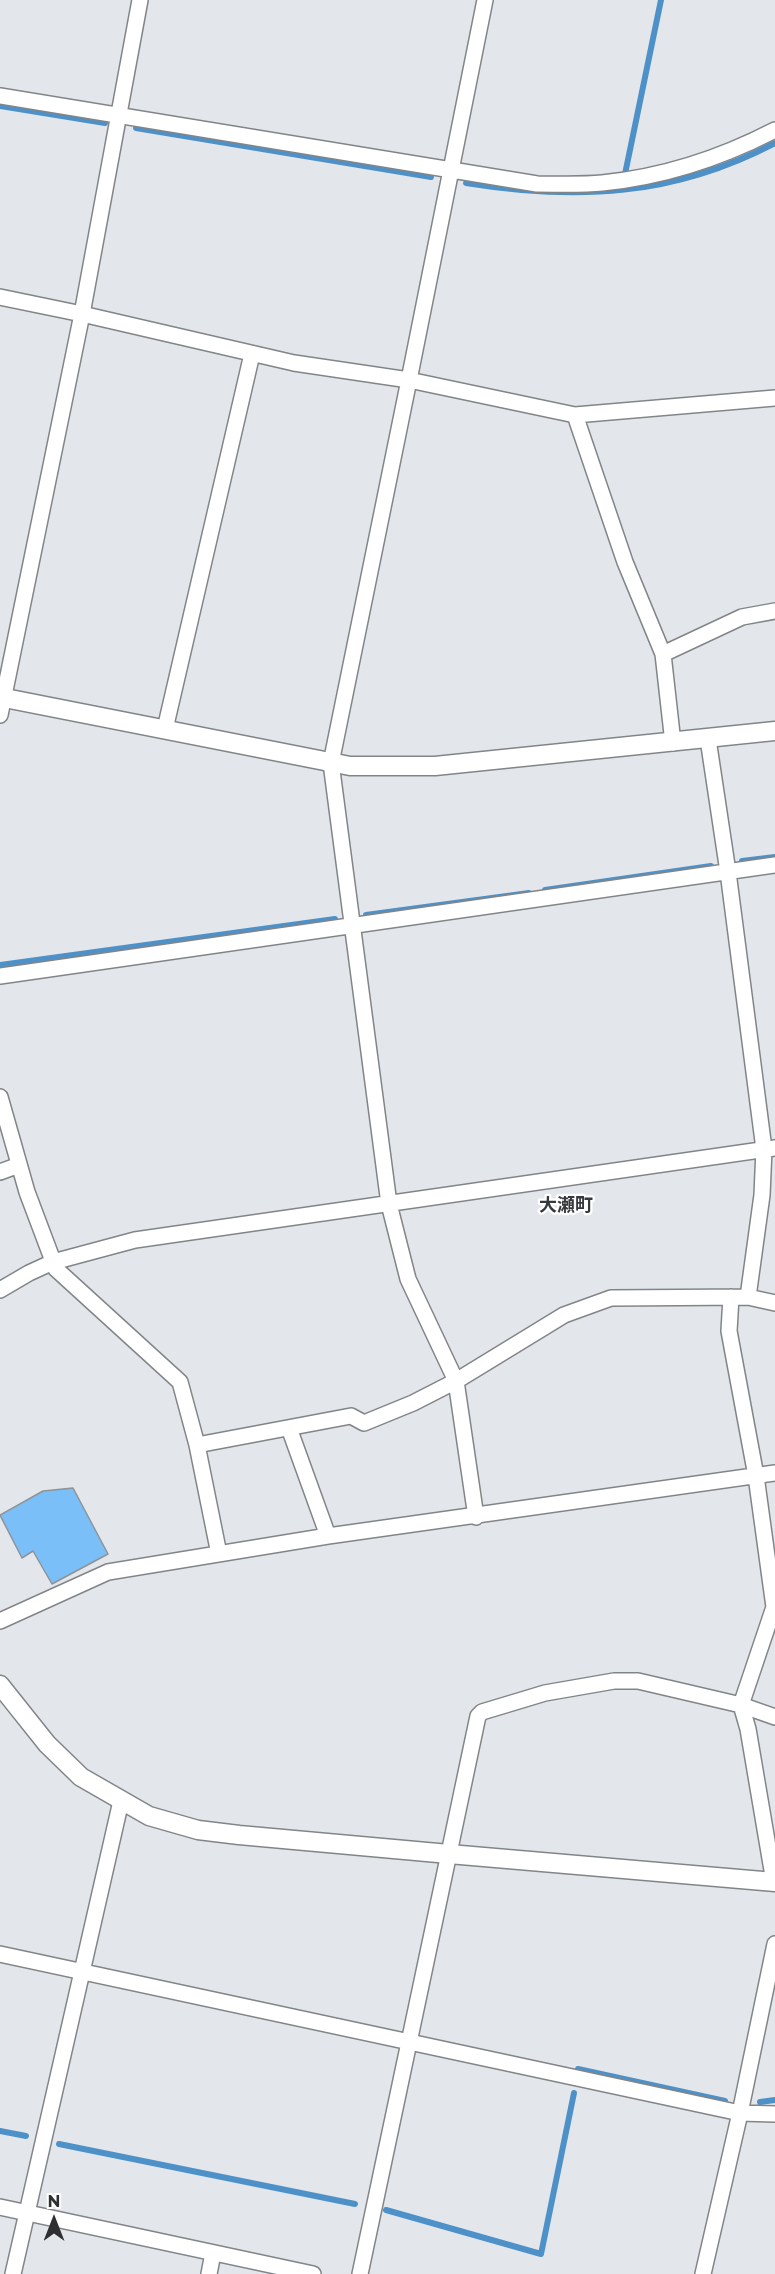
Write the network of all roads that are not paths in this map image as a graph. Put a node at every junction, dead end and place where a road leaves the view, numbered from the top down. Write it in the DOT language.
graph roads {
  1 [pos="140,0"];
  2 [pos="485,0"];
  3 [pos="0,96"];
  4 [pos="119,116"];
  5 [pos="775,130"];
  6 [pos="451,170"];
  7 [pos="0,297"];
  8 [pos="82,314"];
  9 [pos="252,354"];
  10 [pos="409,380"];
  11 [pos="775,398"];
  12 [pos="575,415"];
  13 [pos="775,611"];
  14 [pos="663,654"];
  15 [pos="1,704"];
  16 [pos="165,729"];
  17 [pos="775,731"];
  18 [pos="708,739"];
  19 [pos="673,743"];
  20 [pos="331,763"];
  21 [pos="775,865"];
  22 [pos="728,872"];
  23 [pos="351,925"];
  24 [pos="0,976"];
  25 [pos="0,1097"];
  26 [pos="770,1149"];
  27 [pos="19,1165"];
  28 [pos="0,1172"];
  29 [pos="389,1204"];
  30 [pos="53,1262"];
  31 [pos="0,1290"];
  32 [pos="731,1297"];
  33 [pos="748,1297"];
  34 [pos="775,1303"];
  35 [pos="456,1381"];
  36 [pos="289,1428"];
  37 [pos="197,1445"];
  38 [pos="775,1473"];
  39 [pos="756,1476"];
  40 [pos="476,1517"];
  41 [pos="328,1536"];
  42 [pos="219,1554"];
  43 [pos="0,1622"];
  44 [pos="0,1685"];
  45 [pos="741,1705"];
  46 [pos="775,1718"];
  47 [pos="121,1801"];
  48 [pos="449,1854"];
  49 [pos="775,1882"];
  50 [pos="775,1944"];
  51 [pos="0,1954"];
  52 [pos="82,1972"];
  53 [pos="411,2042"];
  54 [pos="740,2113"];
  55 [pos="775,2114"];
  56 [pos="0,2207"];
  57 [pos="26,2212"];
  58 [pos="213,2253"];
  59 [pos="13,2274"];
  60 [pos="209,2274"];
  61 [pos="313,2274"];
  62 [pos="360,2274"];
  63 [pos="703,2274"];
  1 -- 4 [label="street"];
  2 -- 6 [label="street"];
  3 -- 4 [label="street"];
  4 -- 6 [label="street"];
  4 -- 8 [label="street"];
  5 -- 6 [label="street"];
  6 -- 10 [label="street"];
  7 -- 8 [label="street"];
  8 -- 9 [label="street"];
  8 -- 15 [label="street"];
  9 -- 10 [label="street"];
  9 -- 16 [label="street"];
  10 -- 12 [label="street"];
  10 -- 20 [label="street"];
  11 -- 12 [label="street"];
  12 -- 14 [label="street"];
  13 -- 14 [label="street"];
  14 -- 19 [label="street"];
  15 -- 16 [label="street"];
  16 -- 20 [label="street"];
  17 -- 18 [label="street"];
  18 -- 19 [label="street"];
  18 -- 22 [label="street"];
  19 -- 20 [label="street"];
  20 -- 23 [label="street"];
  21 -- 22 [label="street"];
  22 -- 23 [label="street"];
  22 -- 26 [label="street"];
  23 -- 24 [label="street"];
  23 -- 29 [label="street"];
  25 -- 27 [label="street"];
  26 -- 29 [label="street"];
  26 -- 33 [label="street"];
  27 -- 28 [label="street"];
  27 -- 30 [label="street"];
  29 -- 30 [label="street"];
  29 -- 35 [label="street"];
  30 -- 31 [label="street"];
  30 -- 37 [label="street"];
  32 -- 33 [label="street"];
  32 -- 35 [label="street"];
  32 -- 39 [label="street"];
  33 -- 34 [label="street"];
  35 -- 36 [label="street"];
  35 -- 40 [label="street"];
  36 -- 37 [label="street"];
  36 -- 41 [label="street"];
  37 -- 42 [label="street"];
  38 -- 39 [label="street"];
  39 -- 40 [label="street"];
  39 -- 45 [label="street"];
  40 -- 41 [label="street"];
  41 -- 42 [label="street"];
  42 -- 43 [label="street"];
  44 -- 47 [label="street"];
  45 -- 46 [label="street"];
  45 -- 48 [label="street"];
  45 -- 49 [label="street"];
  47 -- 48 [label="street"];
  47 -- 52 [label="street"];
  48 -- 49 [label="street"];
  48 -- 53 [label="street"];
  50 -- 54 [label="street"];
  51 -- 52 [label="street"];
  52 -- 53 [label="street"];
  52 -- 57 [label="street"];
  53 -- 54 [label="street"];
  53 -- 62 [label="street"];
  54 -- 55 [label="street"];
  54 -- 63 [label="street"];
  56 -- 57 [label="street"];
  57 -- 58 [label="street"];
  57 -- 59 [label="street"];
  58 -- 60 [label="street"];
  58 -- 61 [label="street"];
}
